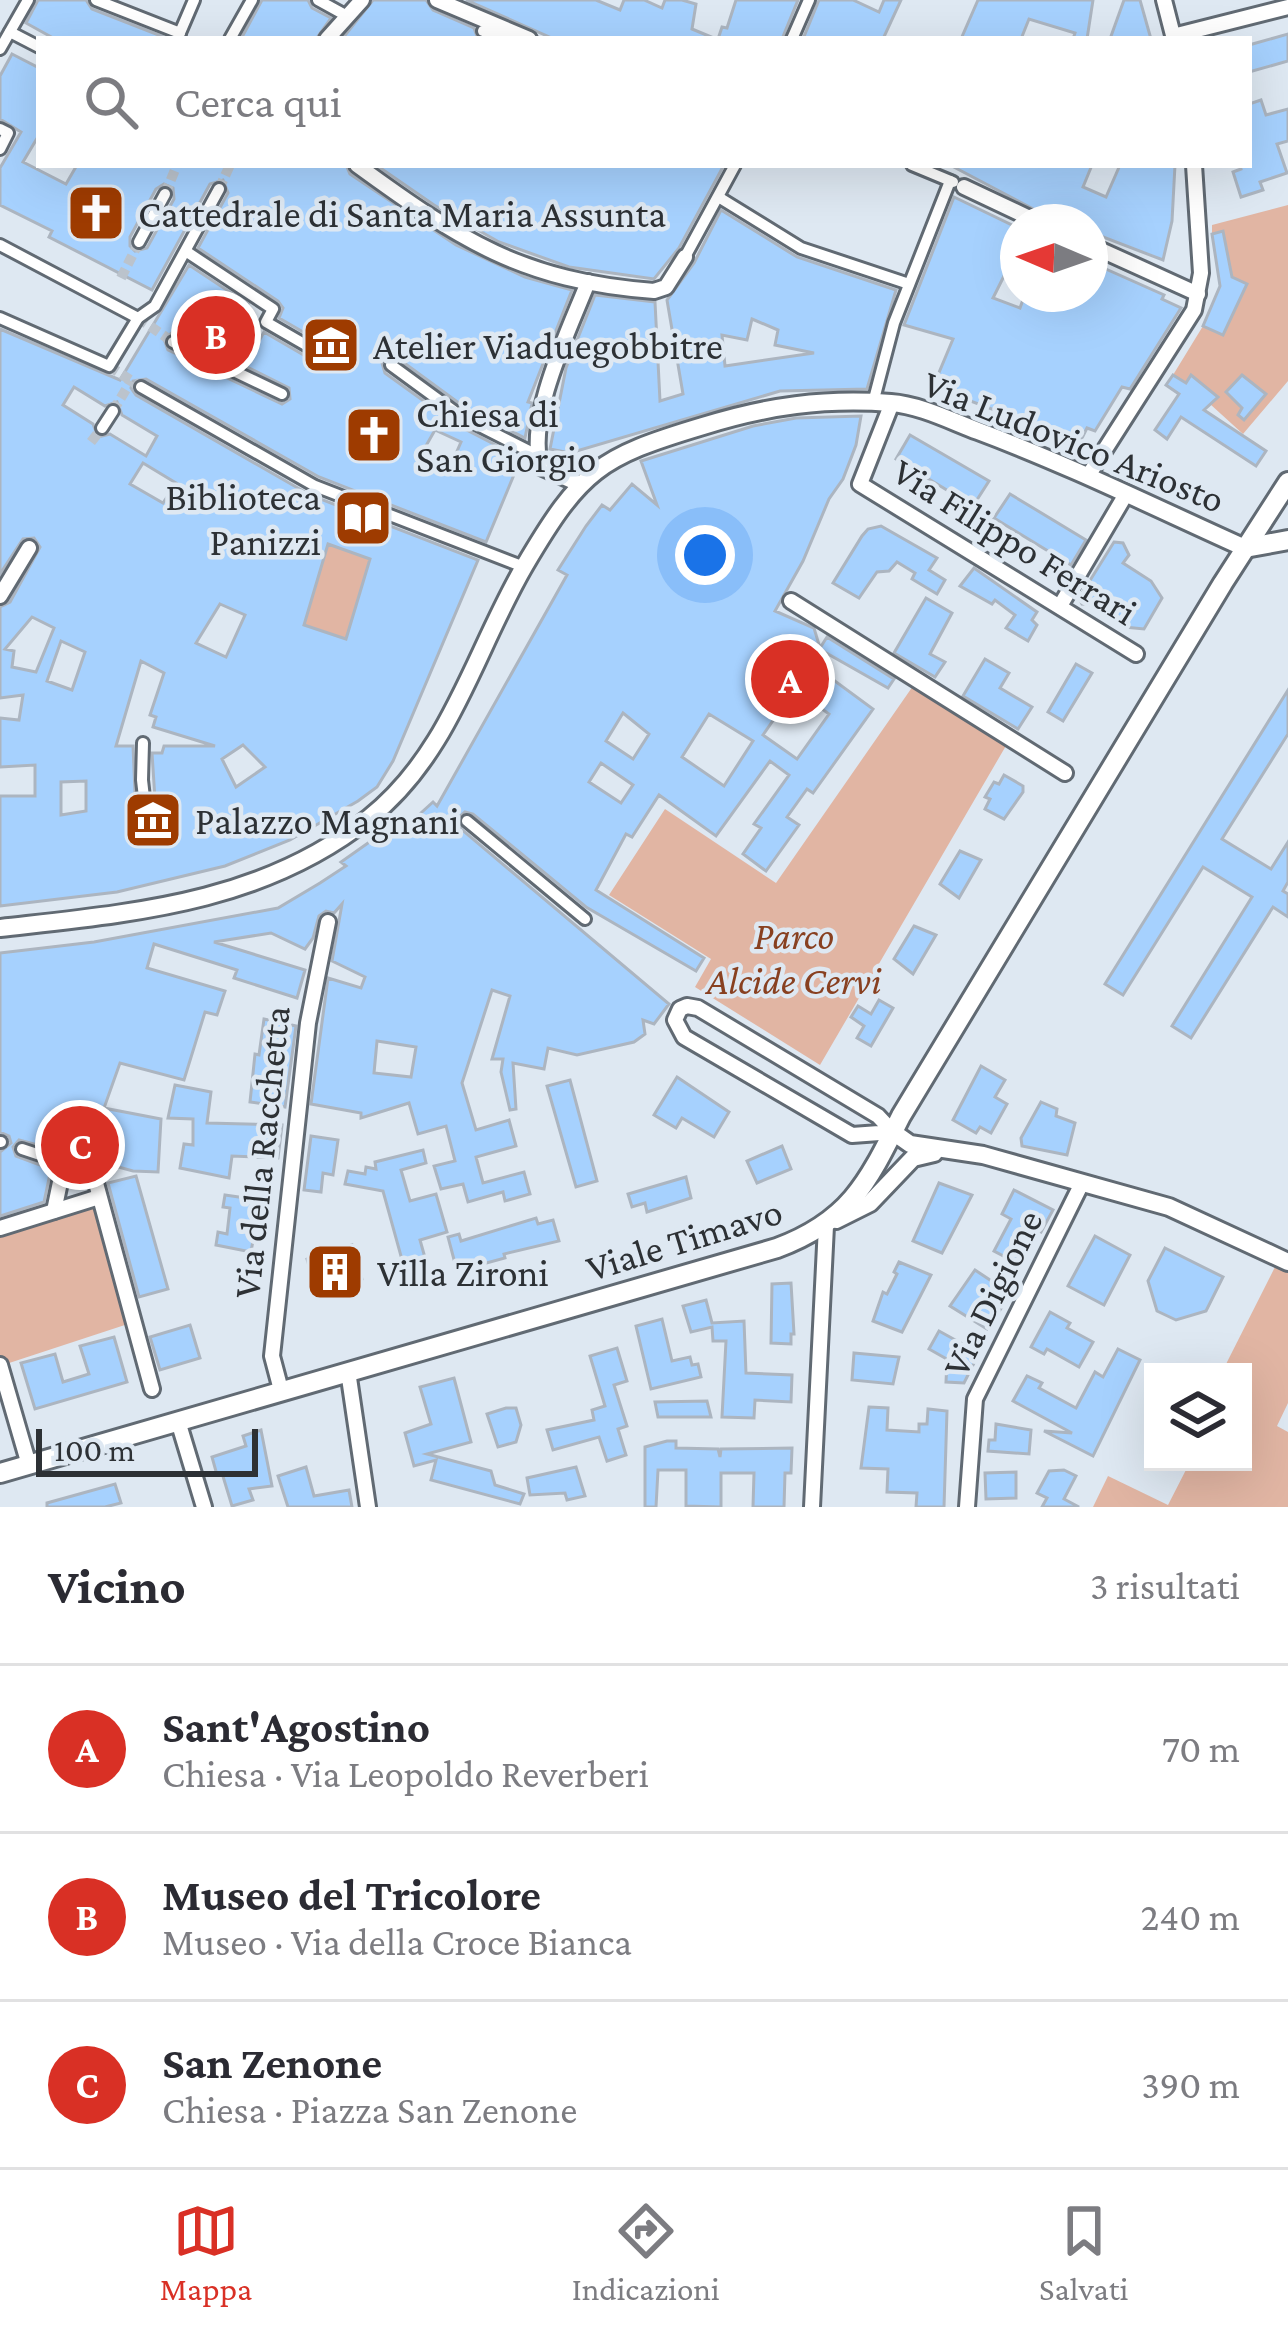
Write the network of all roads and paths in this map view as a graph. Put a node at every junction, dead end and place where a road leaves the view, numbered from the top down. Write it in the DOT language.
graph roads {
  1 [pos="28,0"];
  2 [pos="96,0"];
  3 [pos="194,0"];
  4 [pos="252,0"];
  5 [pos="318,0"];
  6 [pos="362,0"];
  7 [pos="437,0"];
  8 [pos="809,0"];
  9 [pos="1164,0"];
  10 [pos="1288,7"];
  11 [pos="347,16"];
  12 [pos="483,31"];
  13 [pos="10,32"];
  14 [pos="179,36"];
  15 [pos="232,36"];
  16 [pos="330,36"];
  17 [pos="495,36"];
  18 [pos="523,36"];
  19 [pos="793,36"];
  20 [pos="1173,36"];
  21 [pos="1181,36"];
  22 [pos="36,45"];
  23 [pos="0,49"];
  24 [pos="0,129"];
  25 [pos="0,149"];
  26 [pos="361,168"];
  27 [pos="734,168"];
  28 [pos="919,168"];
  29 [pos="1193,168"];
  30 [pos="957,184"];
  31 [pos="219,188"];
  32 [pos="166,194"];
  33 [pos="720,198"];
  34 [pos="1000,204"];
  35 [pos="139,242"];
  36 [pos="0,244"];
  37 [pos="187,252"];
  38 [pos="1108,253"];
  39 [pos="685,257"];
  40 [pos="588,282"];
  41 [pos="910,284"];
  42 [pos="1198,294"];
  43 [pos="0,318"];
  44 [pos="138,318"];
  45 [pos="173,342"];
  46 [pos="311,348"];
  47 [pos="391,365"];
  48 [pos="142,387"];
  49 [pos="283,394"];
  50 [pos="873,403"];
  51 [pos="892,403"];
  52 [pos="113,411"];
  53 [pos="102,428"];
  54 [pos="537,455"];
  55 [pos="1088,476"];
  56 [pos="1288,482"];
  57 [pos="579,484"];
  58 [pos="1126,494"];
  59 [pos="1288,539"];
  60 [pos="29,548"];
  61 [pos="1245,548"];
  62 [pos="524,567"];
  63 [pos="0,596"];
  64 [pos="791,601"];
  65 [pos="1060,606"];
  66 [pos="1136,654"];
  67 [pos="143,743"];
  68 [pos="1065,772"];
  69 [pos="146,815"];
  70 [pos="467,821"];
  71 [pos="585,919"];
  72 [pos="328,922"];
  73 [pos="0,928"];
  74 [pos="893,1132"];
  75 [pos="22,1150"];
  76 [pos="947,1152"];
  77 [pos="64,1163"];
  78 [pos="1082,1183"];
  79 [pos="99,1197"];
  80 [pos="54,1211"];
  81 [pos="831,1223"];
  82 [pos="0,1228"];
  83 [pos="1288,1262"];
  84 [pos="0,1365"];
  85 [pos="348,1371"];
  86 [pos="152,1389"];
  87 [pos="281,1390"];
  88 [pos="178,1421"];
  89 [pos="29,1465"];
  90 [pos="0,1473"];
  91 [pos="204,1507"];
  92 [pos="368,1507"];
  93 [pos="812,1507"];
  94 [pos="967,1507"];
  1 -- 13 [label="street"];
  2 -- 14 [label="street"];
  3 -- 14 [label="street"];
  4 -- 15 [label="street"];
  5 -- 11 [label="street"];
  6 -- 11 [label="street"];
  7 -- 18 [label="street"];
  8 -- 19 [label="street"];
  9 -- 20 [label="street"];
  10 -- 21 [label="street"];
  11 -- 16 [label="street"];
  12 -- 17 [label="street"];
  13 -- 22 [label="street"];
  13 -- 23 [label="street"];
  24 -- 25 [label="street"];
  26 -- 40 [label="street"];
  27 -- 33 [label="street"];
  28 -- 30 [label="street"];
  29 -- 42 [label="street"];
  30 -- 34 [label="street"];
  30 -- 41 [label="street"];
  31 -- 37 [label="street"];
  32 -- 35 [label="street"];
  33 -- 39 [label="street"];
  33 -- 41 [label="street"];
  36 -- 44 [label="street"];
  37 -- 44 [label="street"];
  37 -- 46 [label="street"];
  38 -- 42 [label="street"];
  39 -- 40 [label="street"];
  40 -- 54 [label="street"];
  41 -- 50 [label="street"];
  42 -- 55 [label="street"];
  43 -- 44 [label="street"];
  45 -- 49 [label="street"];
  47 -- 54 [label="street"];
  48 -- 62 [label="street"];
  50 -- 51 [label="street, Via Ludovico Ariosto"];
  50 -- 57 [label="street, Via Ludovico Ariosto"];
  51 -- 55 [label="street, Via Ludovico Ariosto"];
  51 -- 65 [label="street, Via Filippo Ferrari"];
  52 -- 53 [label="street"];
  54 -- 57 [label="street"];
  55 -- 58 [label="street, Via Ludovico Ariosto"];
  56 -- 61 [label="main road, Viale Timavo"];
  57 -- 62 [label="street, Via Ludovico Ariosto"];
  58 -- 61 [label="street, Via Ludovico Ariosto"];
  58 -- 65 [label="street"];
  59 -- 61 [label="main road"];
  60 -- 63 [label="street"];
  61 -- 74 [label="main road, Viale Timavo"];
  62 -- 73 [label="street, Via Ludovico Ariosto"];
  64 -- 68 [label="street"];
  65 -- 66 [label="street, Via Filippo Ferrari"];
  67 -- 69 [label="street"];
  70 -- 71 [label="street"];
  72 -- 87 [label="street, Via della Racchetta"];
  74 -- 74 [label="street"];
  74 -- 76 [label="street"];
  74 -- 81 [label="main road, Viale Timavo"];
  75 -- 77 [label="street"];
  76 -- 78 [label="street"];
  76 -- 81 [label="street"];
  77 -- 79 [label="street"];
  77 -- 80 [label="street"];
  78 -- 83 [label="street"];
  78 -- 94 [label="street, Via Digione"];
  79 -- 80 [label="street"];
  79 -- 86 [label="street"];
  80 -- 82 [label="street"];
  81 -- 85 [label="main road, Viale Timavo"];
  81 -- 93 [label="street"];
  84 -- 89 [label="street"];
  85 -- 87 [label="main road, Viale Timavo"];
  85 -- 92 [label="street"];
  87 -- 88 [label="main road, Viale Timavo"];
  88 -- 89 [label="main road, Viale Timavo"];
  88 -- 91 [label="street"];
  89 -- 90 [label="main road, Viale Timavo"];
}
